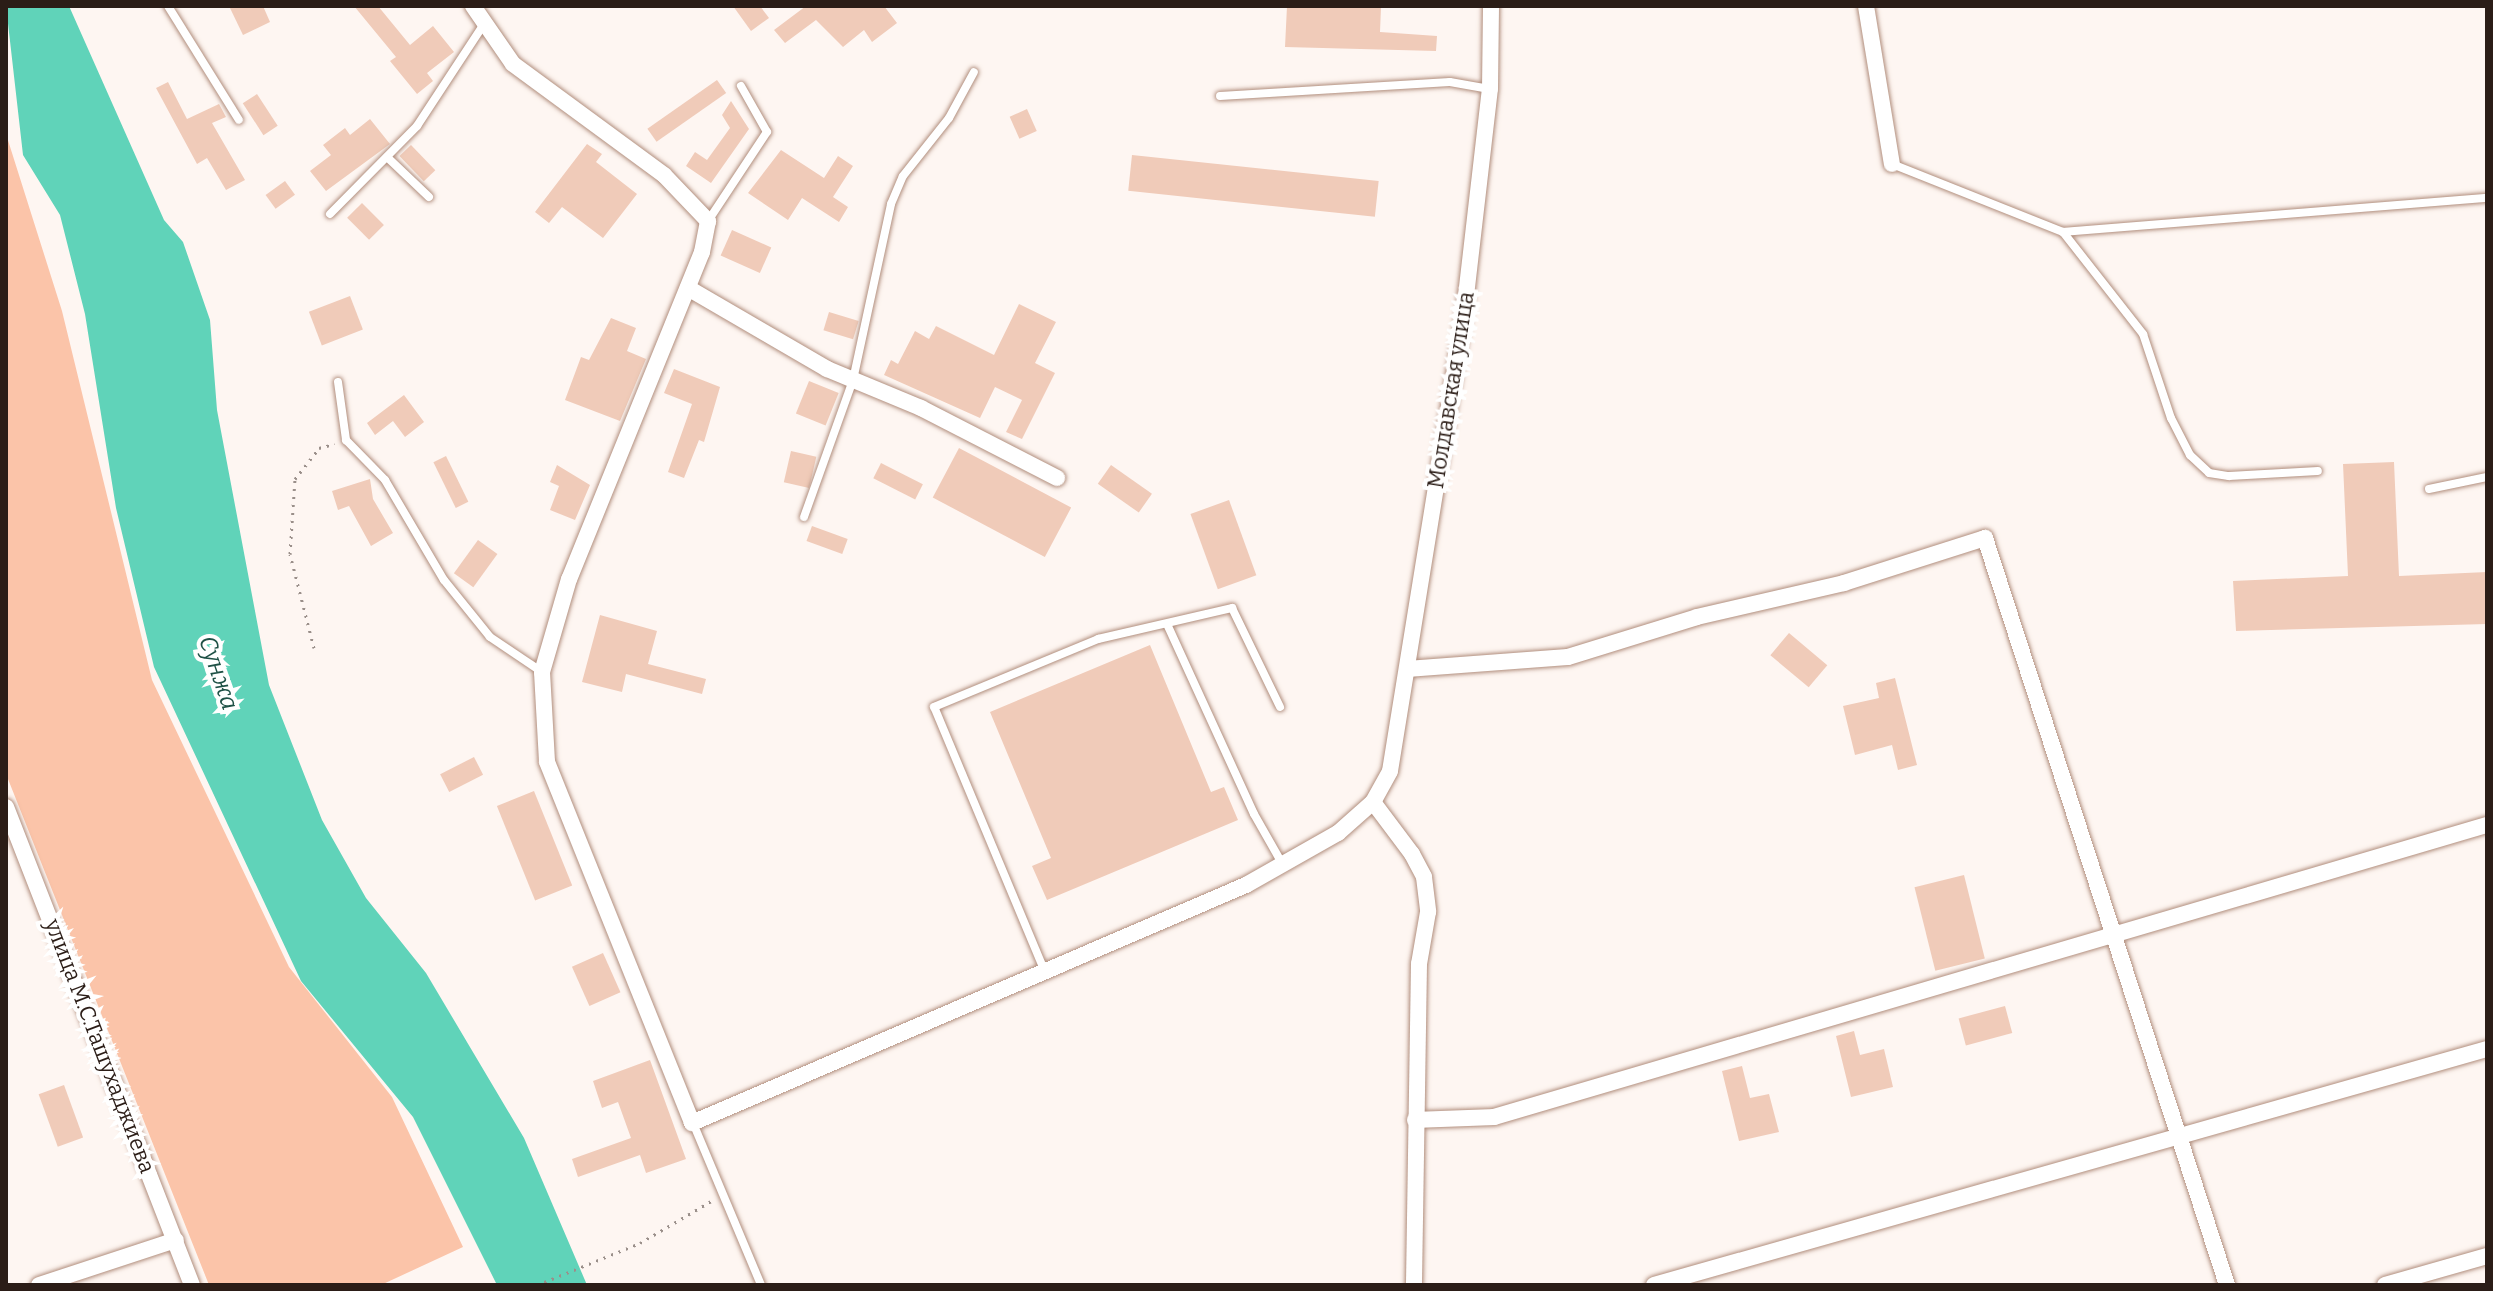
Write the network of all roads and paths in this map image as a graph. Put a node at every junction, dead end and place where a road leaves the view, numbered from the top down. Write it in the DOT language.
graph roads {
  1 [pos="168,6"];
  2 [pos="473,6"];
  3 [pos="1491,6"];
  4 [pos="1866,6"];
  5 [pos="484,24"];
  6 [pos="974,72"];
  7 [pos="741,86"];
  8 [pos="1490,89"];
  9 [pos="1220,96"];
  10 [pos="239,120"];
  11 [pos="387,157"];
  12 [pos="1892,164"];
  13 [pos="429,197"];
  14 [pos="2487,198"];
  15 [pos="330,214"];
  16 [pos="708,221"];
  17 [pos="2063,232"];
  18 [pos="688,288"];
  19 [pos="853,380"];
  20 [pos="338,382"];
  21 [pos="346,440"];
  22 [pos="2318,471"];
  23 [pos="2487,477"];
  24 [pos="1057,478"];
  25 [pos="2429,489"];
  26 [pos="804,517"];
  27 [pos="1167,624"];
  28 [pos="314,648"];
  29 [pos="1407,669"];
  30 [pos="542,672"];
  31 [pos="1280,707"];
  32 [pos="1373,802"];
  33 [pos="6,807"];
  34 [pos="2487,825"];
  35 [pos="1283,865"];
  36 [pos="2114,937"];
  37 [pos="1045,972"];
  38 [pos="2487,1049"];
  39 [pos="1415,1120"];
  40 [pos="692,1123"];
  41 [pos="2180,1139"];
  42 [pos="722,1194"];
  43 [pos="176,1240"];
  44 [pos="2487,1256"];
  45 [pos="1414,1280"];
  46 [pos="39,1285"];
  47 [pos="192,1285"];
  48 [pos="537,1285"];
  49 [pos="761,1285"];
  50 [pos="1430,1285"];
  51 [pos="1654,1285"];
  52 [pos="2227,1285"];
  53 [pos="2385,1285"];
  1 -- 10 [label="lane"];
  2 -- 5 [label="street"];
  3 -- 8 [label="street, Молдавская улица"];
  4 -- 12 [label="street"];
  5 -- 11 [label="lane"];
  5 -- 16 [label="street"];
  6 -- 19 [label="lane"];
  7 -- 16 [label="lane"];
  8 -- 9 [label="lane"];
  8 -- 29 [label="street, Молдавская улица"];
  11 -- 13 [label="lane"];
  11 -- 15 [label="lane"];
  12 -- 17 [label="lane"];
  14 -- 17 [label="lane"];
  16 -- 18 [label="street"];
  17 -- 22 [label="lane"];
  18 -- 19 [label="street"];
  18 -- 30 [label="street"];
  19 -- 24 [label="street"];
  19 -- 26 [label="lane"];
  20 -- 21 [label="lane"];
  21 -- 28 [label="path"];
  21 -- 30 [label="lane"];
  23 -- 25 [label="lane"];
  27 -- 31 [label="lane"];
  27 -- 35 [label="lane"];
  27 -- 37 [label="lane"];
  29 -- 32 [label="street, Молдавская улица"];
  29 -- 36 [label="street"];
  30 -- 40 [label="street"];
  32 -- 35 [label="street, Молдавская улица"];
  32 -- 39 [label="street"];
  33 -- 43 [label="street, улица М.С.Ташухаджиева"];
  34 -- 36 [label="street"];
  35 -- 37 [label="street, Молдавская улица"];
  36 -- 39 [label="street"];
  36 -- 41 [label="street"];
  37 -- 40 [label="street, Молдавская улица"];
  38 -- 41 [label="street"];
  39 -- 45 [label="street"];
  40 -- 42 [label="lane"];
  41 -- 51 [label="street"];
  41 -- 52 [label="street"];
  42 -- 48 [label="path"];
  42 -- 49 [label="lane"];
  43 -- 46 [label="street"];
  43 -- 47 [label="street, улица М.С.Ташухаджиева"];
  44 -- 53 [label="street"];
  45 -- 50 [label="street"];
}
